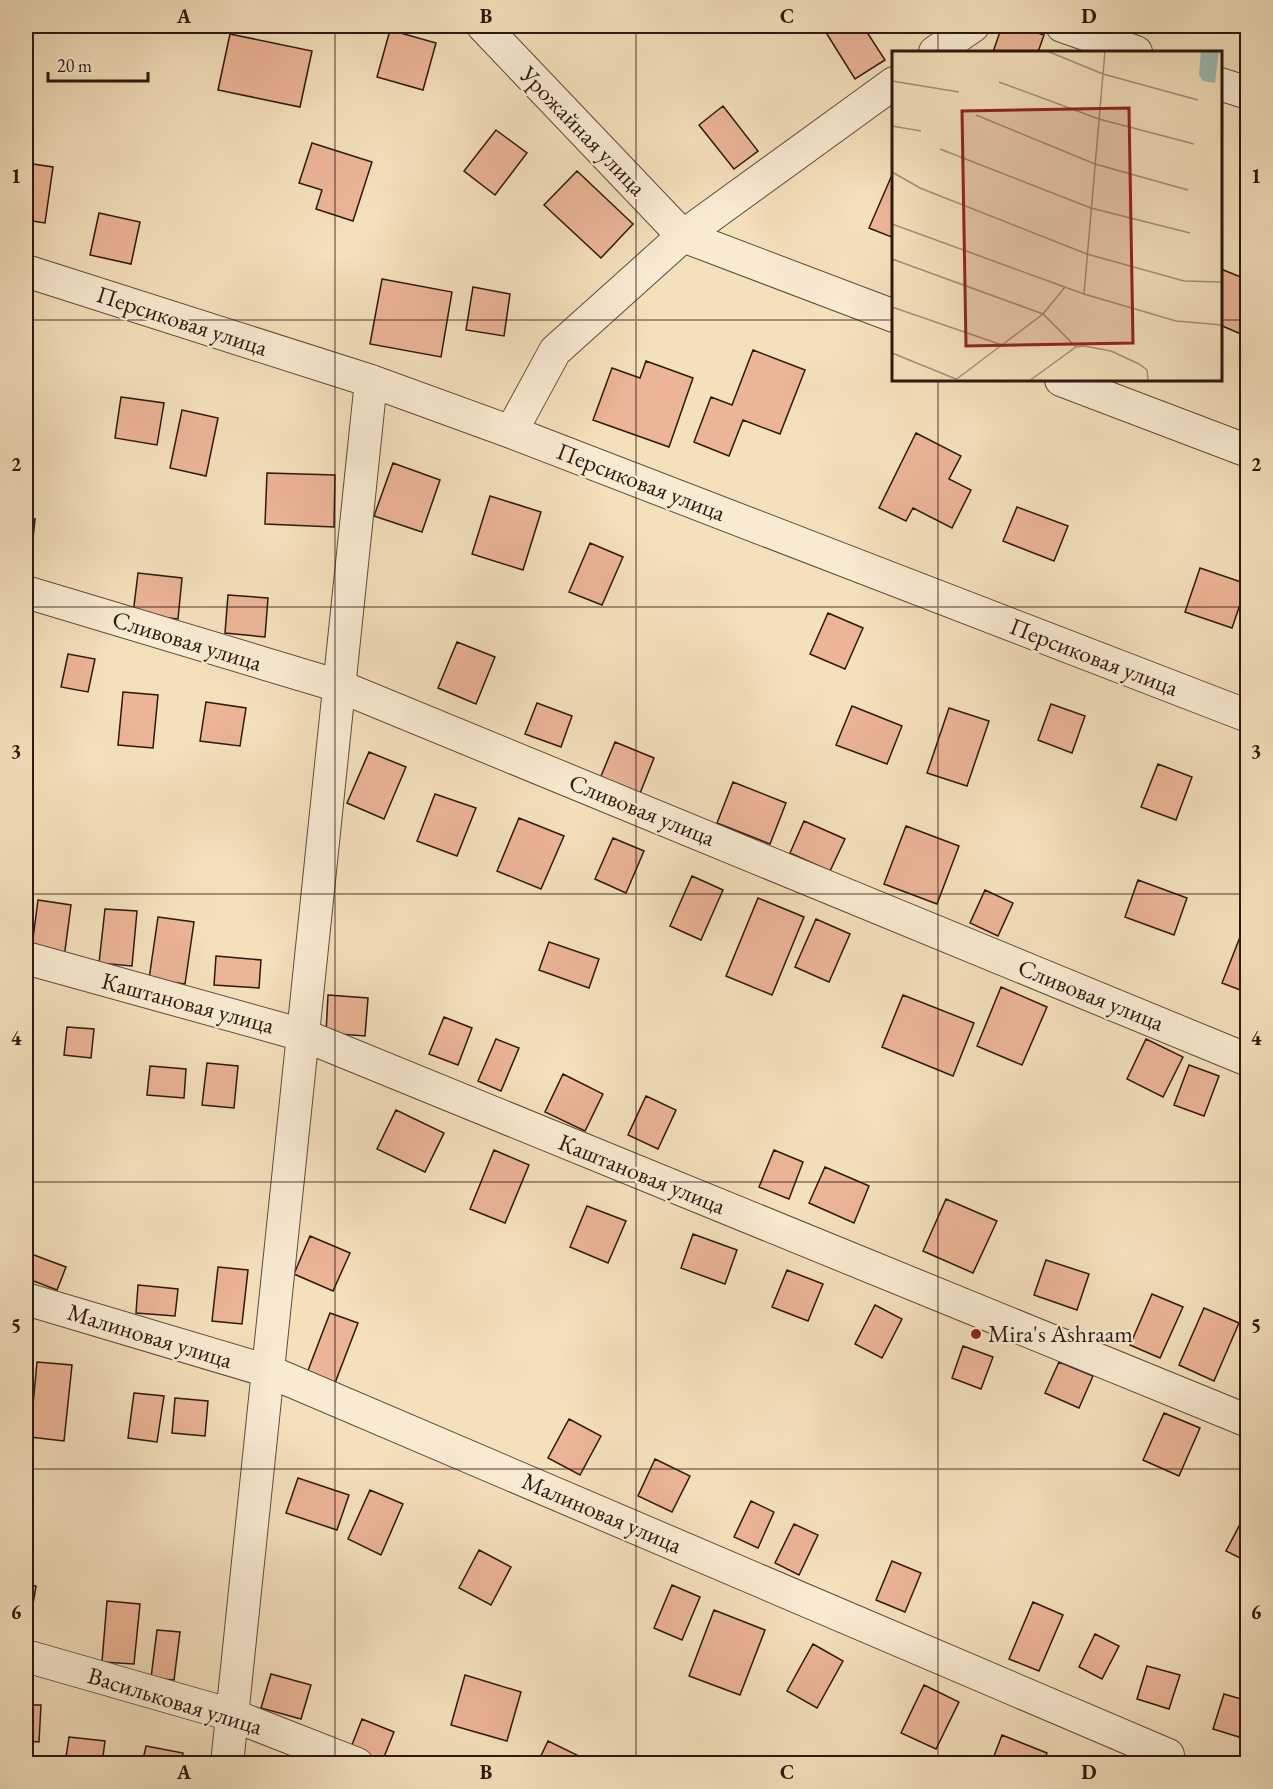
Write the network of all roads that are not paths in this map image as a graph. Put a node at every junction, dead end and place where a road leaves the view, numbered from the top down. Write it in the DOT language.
graph roads {
  1 [pos="483,26"];
  2 [pos="973,26"];
  3 [pos="1062,26"];
  4 [pos="936,51"];
  5 [pos="1133,51"];
  6 [pos="892,84"];
  7 [pos="1222,84"];
  8 [pos="1248,93"];
  9 [pos="683,236"];
  10 [pos="26,271"];
  11 [pos="892,315"];
  12 [pos="371,381"];
  13 [pos="1064,381"];
  14 [pos="512,432"];
  15 [pos="1248,451"];
  16 [pos="26,592"];
  17 [pos="339,686"];
  18 [pos="1248,716"];
  19 [pos="26,958"];
  20 [pos="303,1035"];
  21 [pos="1248,1060"];
  22 [pos="26,1299"];
  23 [pos="267,1371"];
  24 [pos="1248,1421"];
  25 [pos="26,1656"];
  26 [pos="232,1715"];
  27 [pos="1168,1755"];
  28 [pos="227,1764"];
  29 [pos="357,1764"];
  1 -- 9 [label="street, Урожайная улица"];
  2 -- 4 [label="street"];
  3 -- 5 [label="street"];
  6 -- 9 [label="street"];
  7 -- 8 [label="street"];
  9 -- 11 [label="street"];
  9 -- 14 [label="street"];
  10 -- 12 [label="street, Персиковая улица"];
  12 -- 14 [label="street, Персиковая улица"];
  12 -- 17 [label="street"];
  13 -- 15 [label="street"];
  14 -- 18 [label="street, Персиковая улица"];
  16 -- 17 [label="street, Сливовая улица"];
  17 -- 20 [label="street"];
  17 -- 21 [label="street, Сливовая улица"];
  19 -- 20 [label="street, Каштановая улица"];
  20 -- 23 [label="street"];
  20 -- 24 [label="street, Каштановая улица"];
  22 -- 23 [label="street, Малиновая улица"];
  23 -- 26 [label="street"];
  23 -- 27 [label="street, Малиновая улица"];
  25 -- 26 [label="street, Васильковая улица"];
  26 -- 28 [label="street"];
  26 -- 29 [label="street, Васильковая улица"];
}
